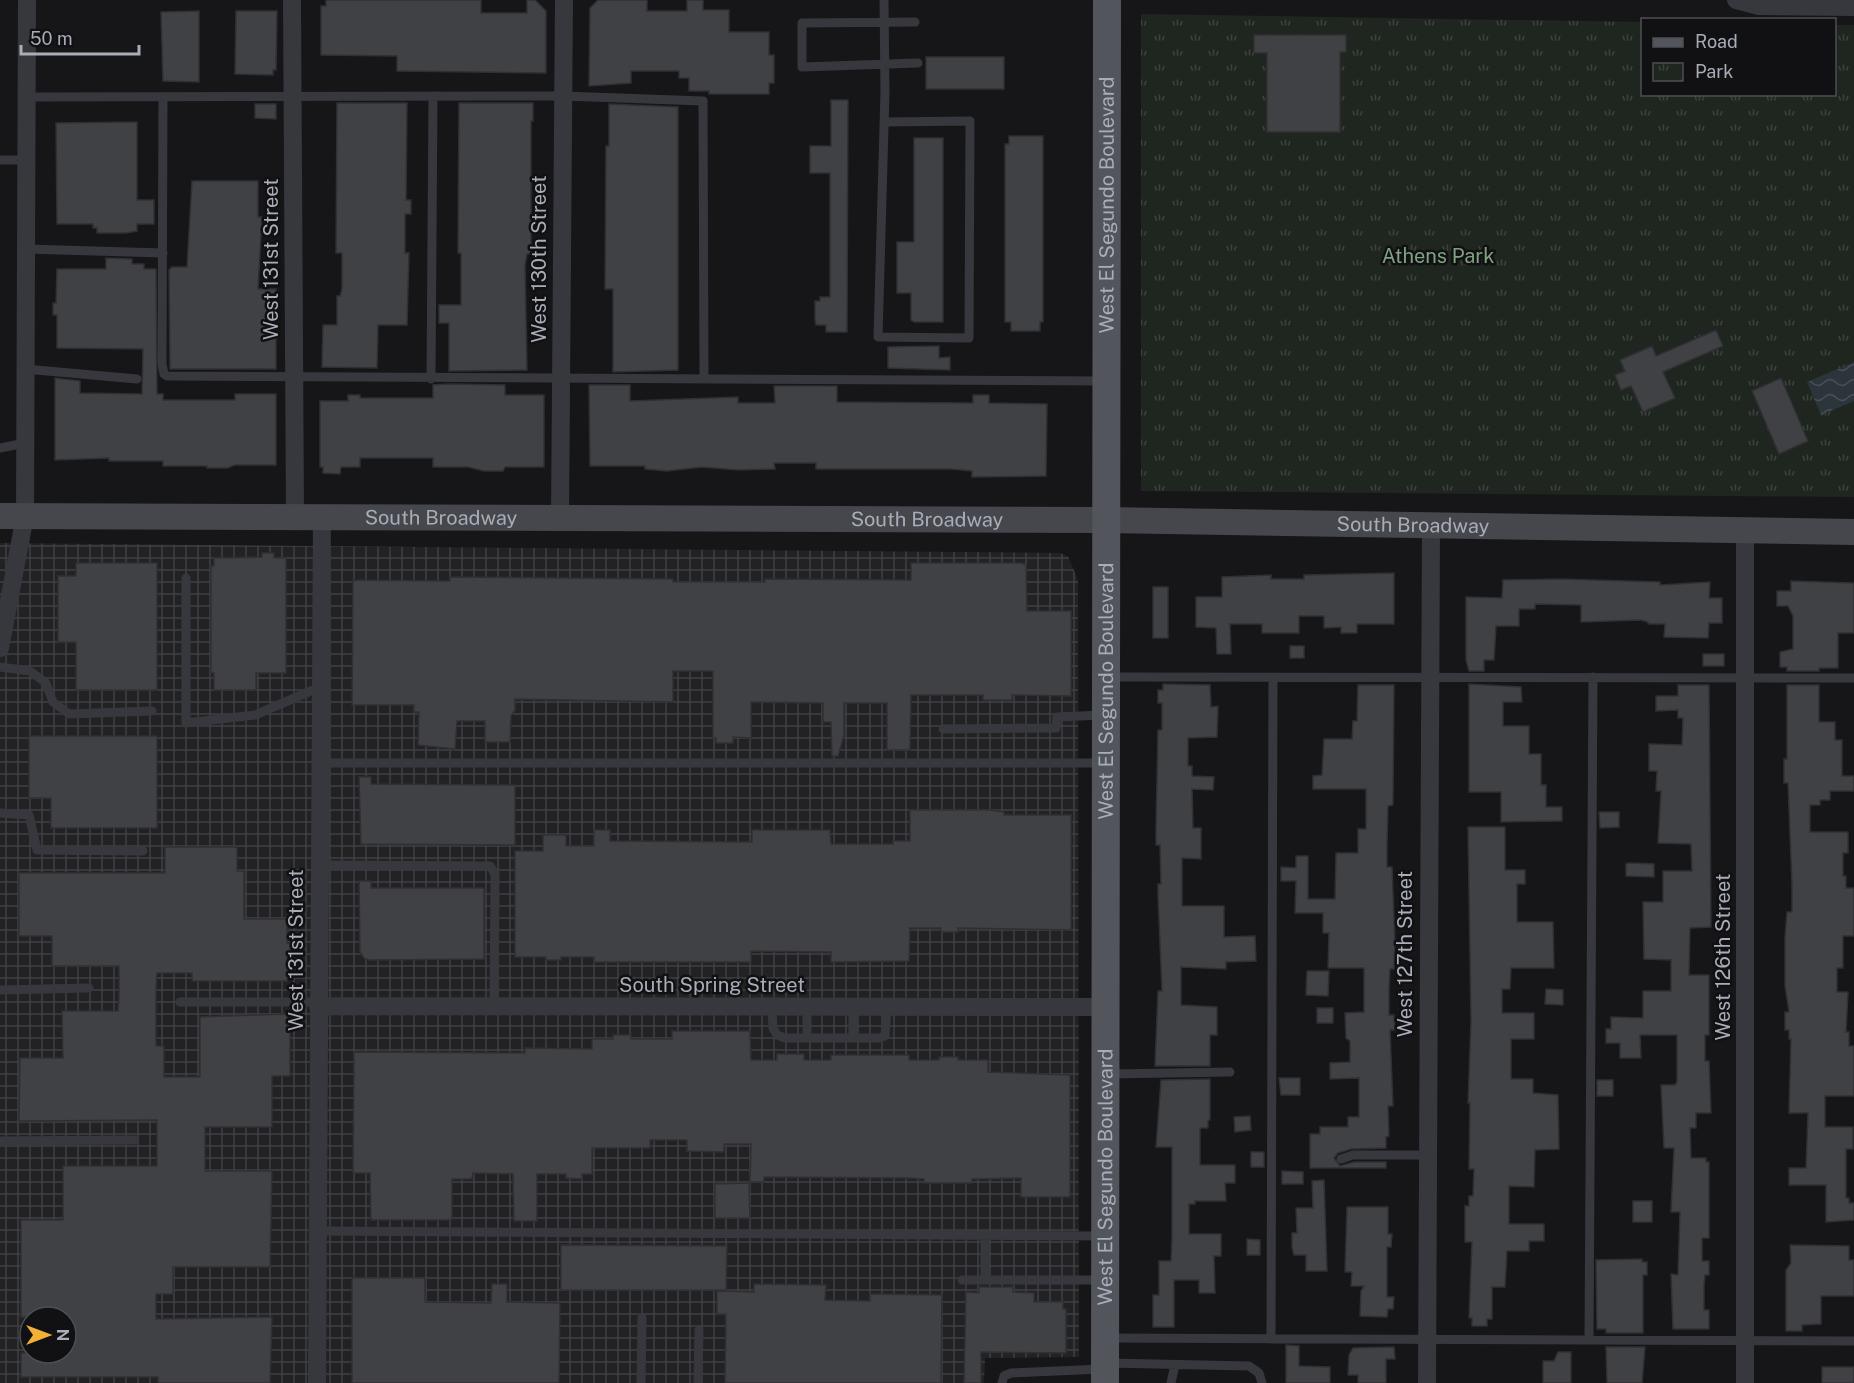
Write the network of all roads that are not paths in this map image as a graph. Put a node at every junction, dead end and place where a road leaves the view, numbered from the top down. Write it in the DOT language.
graph roads {
  1 [pos="27,0"];
  2 [pos="292,0"];
  3 [pos="564,0"];
  4 [pos="884,0"];
  5 [pos="1107,0"];
  6 [pos="1736,0"];
  7 [pos="1854,8"];
  8 [pos="915,21"];
  9 [pos="884,22"];
  10 [pos="918,63"];
  11 [pos="885,64"];
  12 [pos="433,96"];
  13 [pos="563,96"];
  14 [pos="27,97"];
  15 [pos="163,97"];
  16 [pos="292,97"];
  17 [pos="884,122"];
  18 [pos="0,160"];
  19 [pos="26,160"];
  20 [pos="26,249"];
  21 [pos="164,253"];
  22 [pos="25,369"];
  23 [pos="136,379"];
  24 [pos="294,379"];
  25 [pos="431,379"];
  26 [pos="561,380"];
  27 [pos="704,380"];
  28 [pos="1106,381"];
  29 [pos="25,443"];
  30 [pos="0,448"];
  31 [pos="12,516"];
  32 [pos="295,517"];
  33 [pos="322,517"];
  34 [pos="560,518"];
  35 [pos="1106,520"];
  36 [pos="1431,526"];
  37 [pos="1745,530"];
  38 [pos="1854,532"];
  39 [pos="186,578"];
  40 [pos="0,648"];
  41 [pos="0,667"];
  42 [pos="1105,677"];
  43 [pos="1428,677"];
  44 [pos="1593,677"];
  45 [pos="1273,678"];
  46 [pos="1745,678"];
  47 [pos="1854,678"];
  48 [pos="320,687"];
  49 [pos="152,711"];
  50 [pos="1105,715"];
  51 [pos="943,729"];
  52 [pos="319,763"];
  53 [pos="1105,763"];
  54 [pos="0,813"];
  55 [pos="143,851"];
  56 [pos="319,865"];
  57 [pos="89,988"];
  58 [pos="0,990"];
  59 [pos="180,1002"];
  60 [pos="318,1004"];
  61 [pos="494,1007"];
  62 [pos="1105,1007"];
  63 [pos="772,1008"];
  64 [pos="807,1008"];
  65 [pos="853,1008"];
  66 [pos="887,1008"];
  67 [pos="807,1038"];
  68 [pos="853,1038"];
  69 [pos="1230,1072"];
  70 [pos="1105,1074"];
  71 [pos="134,1140"];
  72 [pos="0,1141"];
  73 [pos="1427,1155"];
  74 [pos="1341,1159"];
  75 [pos="317,1231"];
  76 [pos="985,1235"];
  77 [pos="1104,1236"];
  78 [pos="962,1280"];
  79 [pos="985,1280"];
  80 [pos="1104,1280"];
  81 [pos="642,1318"];
  82 [pos="699,1330"];
  83 [pos="1271,1339"];
  84 [pos="1589,1339"];
  85 [pos="1745,1339"];
  86 [pos="1427,1340"];
  87 [pos="1854,1341"];
  88 [pos="1105,1363"];
  89 [pos="1175,1365"];
  90 [pos="316,1383"];
  91 [pos="641,1383"];
  92 [pos="698,1383"];
  93 [pos="1002,1383"];
  94 [pos="1171,1383"];
  95 [pos="1262,1383"];
  96 [pos="1427,1383"];
  97 [pos="1745,1383"];
  1 -- 14 [label="street"];
  2 -- 16 [label="street, West 131st Street"];
  3 -- 13 [label="street, West 130th Street"];
  4 -- 9 [label="lane"];
  5 -- 28 [label="main road, West El Segundo Boulevard"];
  6 -- 7 [label="street"];
  8 -- 9 [label="lane"];
  9 -- 11 [label="lane"];
  9 -- 11 [label="lane"];
  10 -- 11 [label="lane"];
  11 -- 17 [label="lane"];
  12 -- 13 [label="lane"];
  12 -- 16 [label="lane"];
  12 -- 25 [label="lane"];
  13 -- 26 [label="street, West 130th Street"];
  13 -- 27 [label="lane"];
  14 -- 15 [label="lane"];
  14 -- 19 [label="street"];
  15 -- 16 [label="lane"];
  15 -- 21 [label="lane"];
  16 -- 24 [label="street, West 131st Street"];
  17 -- 17 [label="lane"];
  18 -- 19 [label="lane"];
  19 -- 20 [label="street"];
  20 -- 21 [label="lane"];
  20 -- 22 [label="street"];
  21 -- 24 [label="lane"];
  22 -- 23 [label="lane"];
  22 -- 29 [label="street"];
  24 -- 25 [label="lane"];
  24 -- 32 [label="street, West 131st Street"];
  25 -- 26 [label="lane"];
  26 -- 27 [label="lane"];
  26 -- 34 [label="street, West 130th Street"];
  27 -- 28 [label="lane"];
  28 -- 35 [label="main road, West El Segundo Boulevard"];
  29 -- 30 [label="lane"];
  29 -- 31 [label="street"];
  31 -- 32 [label="main road, South Broadway"];
  31 -- 40 [label="street"];
  32 -- 33 [label="main road, South Broadway"];
  33 -- 34 [label="main road, South Broadway"];
  33 -- 48 [label="street, West 131st Street"];
  34 -- 35 [label="main road, South Broadway"];
  35 -- 36 [label="main road, South Broadway"];
  35 -- 42 [label="main road, West El Segundo Boulevard"];
  36 -- 37 [label="main road, South Broadway"];
  36 -- 43 [label="street, West 127th Street"];
  37 -- 38 [label="main road, South Broadway"];
  37 -- 46 [label="street, West 126th Street"];
  39 -- 48 [label="lane"];
  41 -- 49 [label="lane"];
  42 -- 45 [label="lane"];
  42 -- 50 [label="main road, West El Segundo Boulevard"];
  43 -- 44 [label="lane"];
  43 -- 45 [label="lane"];
  43 -- 73 [label="street, West 127th Street"];
  44 -- 46 [label="lane"];
  44 -- 84 [label="lane"];
  45 -- 83 [label="lane"];
  46 -- 47 [label="lane"];
  46 -- 85 [label="street, West 126th Street"];
  48 -- 52 [label="street, West 131st Street"];
  50 -- 51 [label="lane"];
  50 -- 53 [label="main road, West El Segundo Boulevard"];
  52 -- 53 [label="lane"];
  52 -- 56 [label="street, West 131st Street"];
  53 -- 62 [label="main road, West El Segundo Boulevard"];
  54 -- 55 [label="lane"];
  56 -- 60 [label="street, West 131st Street"];
  56 -- 61 [label="lane"];
  57 -- 58 [label="lane"];
  59 -- 60 [label="lane"];
  60 -- 61 [label="street, South Spring Street"];
  60 -- 75 [label="street, West 131st Street"];
  61 -- 63 [label="street, South Spring Street"];
  62 -- 66 [label="street, South Spring Street"];
  62 -- 70 [label="main road, West El Segundo Boulevard"];
  63 -- 64 [label="street, South Spring Street"];
  63 -- 67 [label="lane"];
  64 -- 65 [label="street, South Spring Street"];
  64 -- 67 [label="lane"];
  65 -- 66 [label="street, South Spring Street"];
  65 -- 68 [label="lane"];
  66 -- 68 [label="lane"];
  67 -- 68 [label="lane"];
  69 -- 70 [label="lane"];
  70 -- 77 [label="main road, West El Segundo Boulevard"];
  71 -- 72 [label="lane"];
  73 -- 74 [label="lane"];
  73 -- 86 [label="street, West 127th Street"];
  75 -- 76 [label="lane"];
  75 -- 90 [label="street, West 131st Street"];
  76 -- 77 [label="lane"];
  76 -- 79 [label="lane"];
  77 -- 80 [label="main road, West El Segundo Boulevard"];
  78 -- 79 [label="lane"];
  79 -- 80 [label="lane"];
  80 -- 88 [label="main road, West El Segundo Boulevard"];
  81 -- 91 [label="lane"];
  82 -- 92 [label="lane"];
  83 -- 86 [label="lane"];
  83 -- 88 [label="lane"];
  84 -- 85 [label="lane"];
  84 -- 86 [label="lane"];
  85 -- 87 [label="lane"];
  85 -- 97 [label="street, West 126th Street"];
  86 -- 96 [label="street, West 127th Street"];
  88 -- 89 [label="lane"];
  88 -- 93 [label="lane"];
  89 -- 94 [label="lane"];
  89 -- 95 [label="lane"];
}
